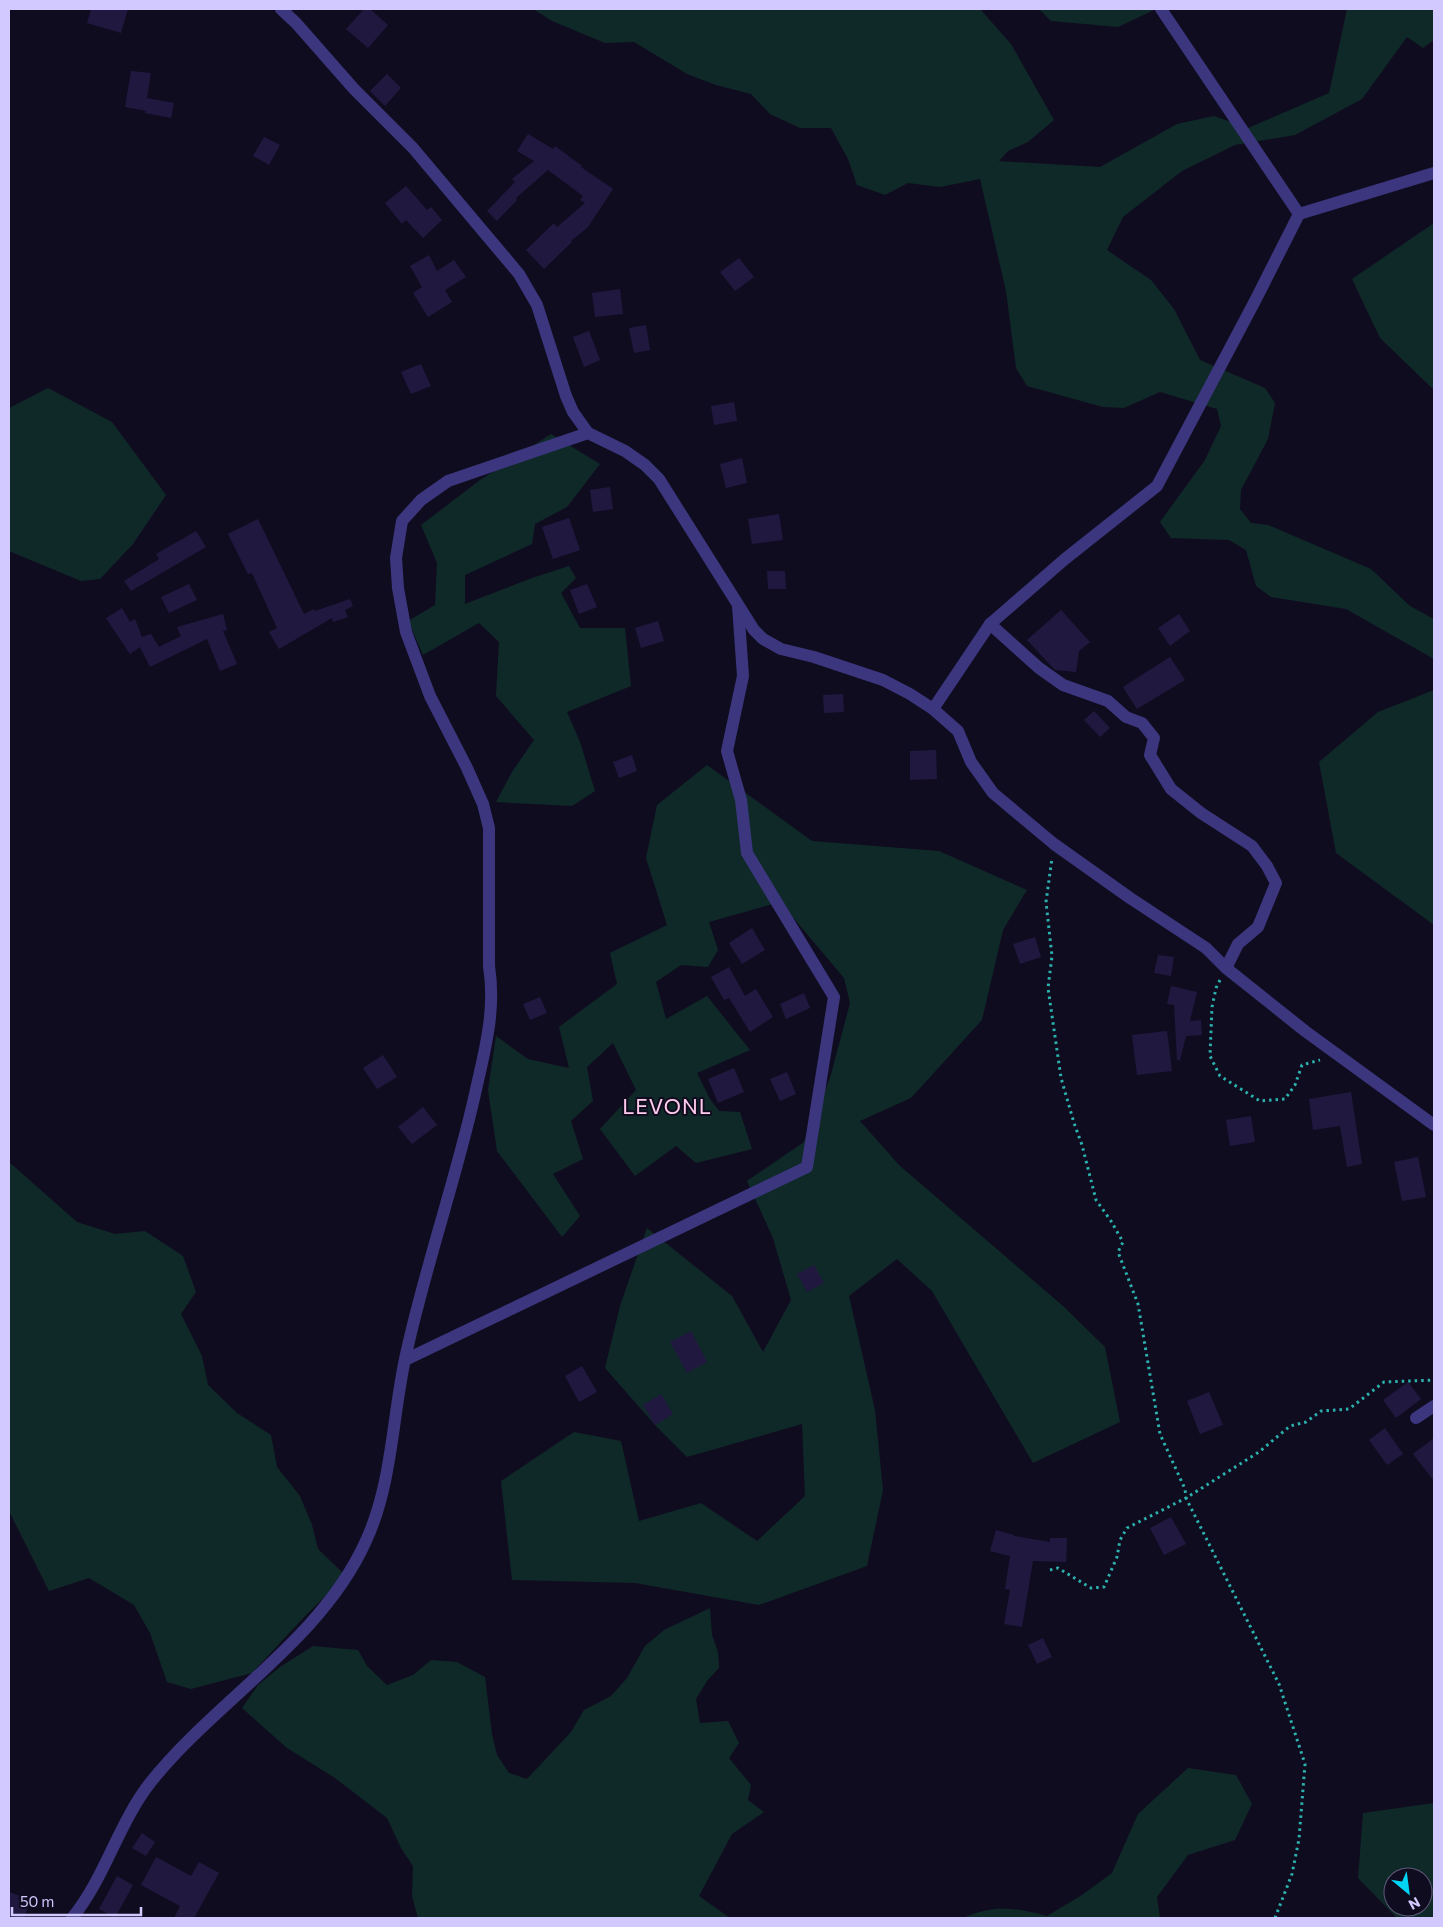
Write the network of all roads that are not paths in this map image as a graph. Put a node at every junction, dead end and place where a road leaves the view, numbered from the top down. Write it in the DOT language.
graph roads {
  1 [pos="281,9"];
  2 [pos="1161,9"];
  3 [pos="1434,173"];
  4 [pos="1299,214"];
  5 [pos="588,432"];
  6 [pos="738,605"];
  7 [pos="990,624"];
  8 [pos="933,709"];
  9 [pos="1226,968"];
  10 [pos="1434,1125"];
  11 [pos="404,1360"];
  12 [pos="1434,1406"];
  13 [pos="1416,1418"];
  14 [pos="72,1918"];
  1 -- 5 [label="street"];
  2 -- 4 [label="street"];
  3 -- 4 [label="street"];
  4 -- 7 [label="street"];
  5 -- 6 [label="street"];
  5 -- 11 [label="street"];
  6 -- 8 [label="street"];
  6 -- 11 [label="street"];
  7 -- 8 [label="street"];
  7 -- 9 [label="street"];
  8 -- 9 [label="street"];
  9 -- 10 [label="street"];
  11 -- 14 [label="street"];
  12 -- 13 [label="street"];
}
